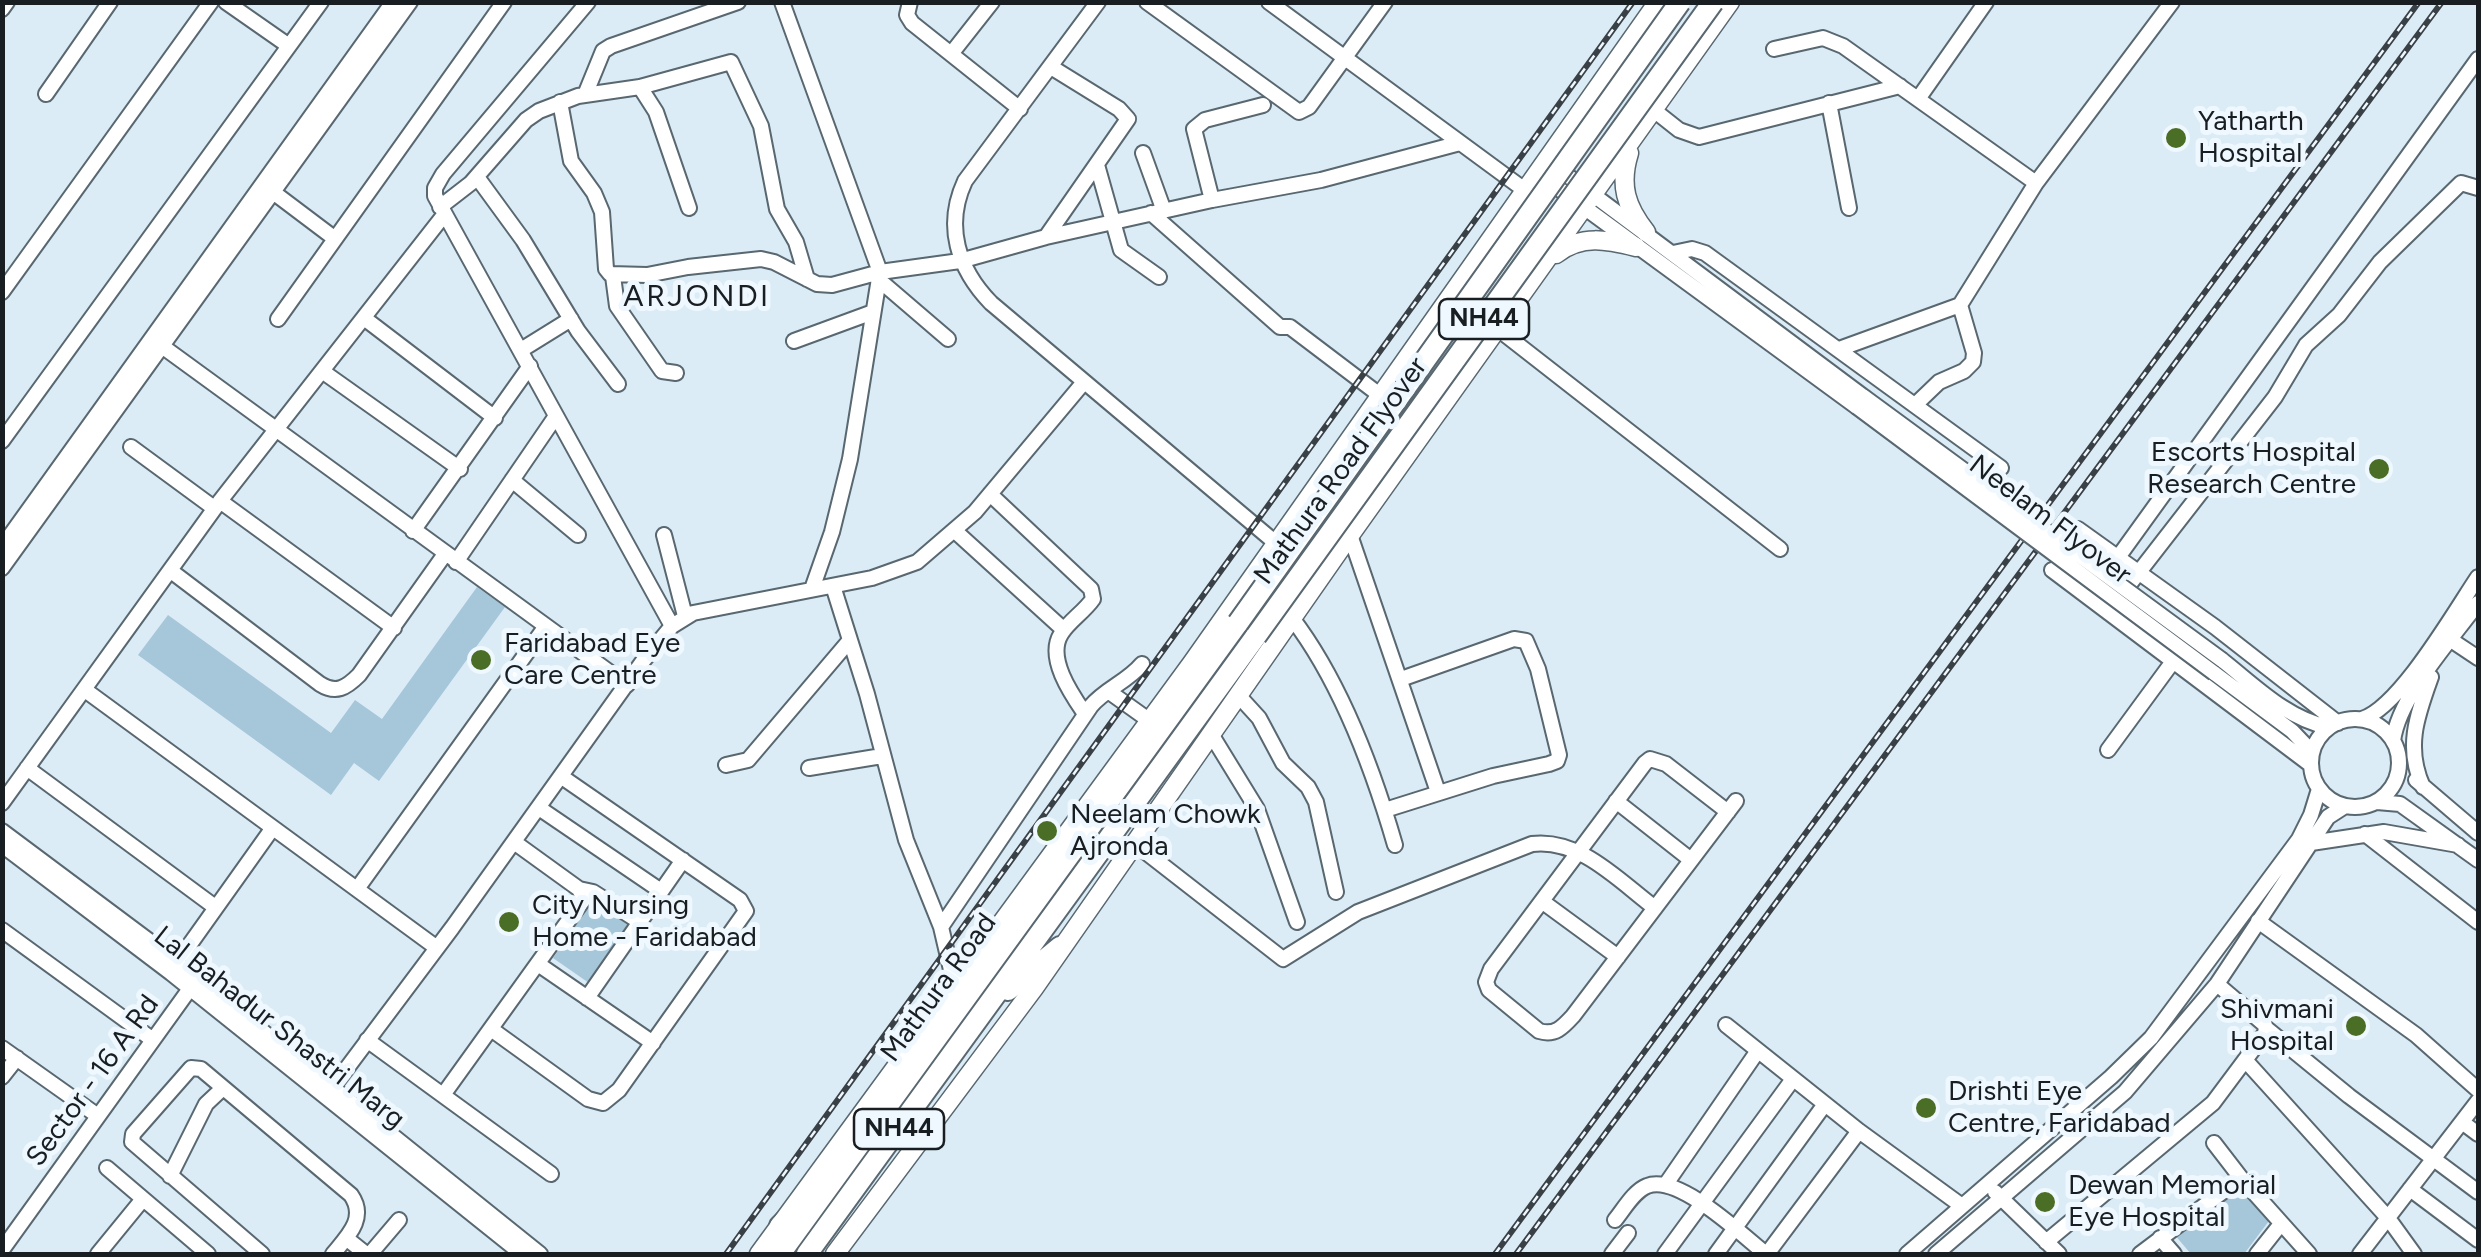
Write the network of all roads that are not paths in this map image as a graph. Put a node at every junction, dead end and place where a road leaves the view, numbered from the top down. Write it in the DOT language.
graph roads {
  1 [pos="7,2"];
  2 [pos="110,2"];
  3 [pos="211,2"];
  4 [pos="226,2"];
  5 [pos="321,2"];
  6 [pos="394,2"];
  7 [pos="410,2"];
  8 [pos="504,2"];
  9 [pos="588,2"];
  10 [pos="738,2"];
  11 [pos="782,2"];
  12 [pos="910,2"];
  13 [pos="992,2"];
  14 [pos="1098,2"];
  15 [pos="1147,2"];
  16 [pos="1268,2"];
  17 [pos="1384,2"];
  18 [pos="1658,2"];
  19 [pos="1680,2"];
  20 [pos="1713,2"];
  21 [pos="1730,2"];
  22 [pos="1986,2"];
  23 [pos="2172,2"];
  24 [pos="2,9"];
  25 [pos="289,46"];
  26 [pos="1774,49"];
  27 [pos="950,54"];
  28 [pos="1344,58"];
  29 [pos="2478,58"];
  30 [pos="1050,67"];
  31 [pos="1900,86"];
  32 [pos="640,87"];
  33 [pos="46,94"];
  34 [pos="586,95"];
  35 [pos="1918,100"];
  36 [pos="560,102"];
  37 [pos="1829,103"];
  38 [pos="1263,104"];
  39 [pos="1020,108"];
  40 [pos="1655,111"];
  41 [pos="1573,126"];
  42 [pos="1460,142"];
  43 [pos="1632,144"];
  44 [pos="1143,153"];
  45 [pos="1620,160"];
  46 [pos="1096,165"];
  47 [pos="1544,168"];
  48 [pos="477,177"];
  49 [pos="2036,183"];
  50 [pos="2478,188"];
  51 [pos="273,192"];
  52 [pos="1526,192"];
  53 [pos="1212,200"];
  54 [pos="1590,203"];
  55 [pos="689,208"];
  56 [pos="1849,208"];
  57 [pos="442,211"];
  58 [pos="1157,212"];
  59 [pos="1113,223"];
  60 [pos="1046,236"];
  61 [pos="1496,236"];
  62 [pos="334,238"];
  63 [pos="1641,240"];
  64 [pos="1673,253"];
  65 [pos="960,260"];
  66 [pos="1546,264"];
  67 [pos="204,276"];
  68 [pos="613,276"];
  69 [pos="879,276"];
  70 [pos="1159,277"];
  71 [pos="807,280"];
  72 [pos="2,292"];
  73 [pos="1960,305"];
  74 [pos="873,312"];
  75 [pos="364,318"];
  76 [pos="278,319"];
  77 [pos="572,319"];
  78 [pos="1747,328"];
  79 [pos="1498,329"];
  80 [pos="1730,336"];
  81 [pos="948,340"];
  82 [pos="794,341"];
  83 [pos="157,342"];
  84 [pos="1838,349"];
  85 [pos="521,350"];
  86 [pos="530,366"];
  87 [pos="322,371"];
  88 [pos="676,374"];
  89 [pos="1084,382"];
  90 [pos="618,384"];
  91 [pos="1381,396"];
  92 [pos="1860,402"];
  93 [pos="1915,405"];
  94 [pos="556,416"];
  95 [pos="495,418"];
  96 [pos="277,432"];
  97 [pos="2,442"];
  98 [pos="131,447"];
  99 [pos="2001,468"];
  100 [pos="65,469"];
  101 [pos="460,469"];
  102 [pos="512,480"];
  103 [pos="990,494"];
  104 [pos="217,504"];
  105 [pos="2078,529"];
  106 [pos="413,531"];
  107 [pos="956,531"];
  108 [pos="578,535"];
  109 [pos="664,535"];
  110 [pos="1350,535"];
  111 [pos="1277,544"];
  112 [pos="2,547"];
  113 [pos="1780,549"];
  114 [pos="2119,556"];
  115 [pos="450,558"];
  116 [pos="3,565"];
  117 [pos="2052,570"];
  118 [pos="171,571"];
  119 [pos="2139,573"];
  120 [pos="2478,577"];
  121 [pos="833,586"];
  122 [pos="812,589"];
  123 [pos="2478,603"];
  124 [pos="2108,612"];
  125 [pos="1292,618"];
  126 [pos="679,621"];
  127 [pos="546,626"];
  128 [pos="394,628"];
  129 [pos="1064,630"];
  130 [pos="850,640"];
  131 [pos="2451,640"];
  132 [pos="2438,658"];
  133 [pos="2478,658"];
  134 [pos="2174,660"];
  135 [pos="1192,663"];
  136 [pos="1142,664"];
  137 [pos="2218,666"];
  138 [pos="1401,679"];
  139 [pos="627,685"];
  140 [pos="85,690"];
  141 [pos="1108,691"];
  142 [pos="1238,695"];
  143 [pos="1085,714"];
  144 [pos="2362,719"];
  145 [pos="1150,721"];
  146 [pos="2333,725"];
  147 [pos="1211,734"];
  148 [pos="2393,741"];
  149 [pos="2108,750"];
  150 [pos="1142,754"];
  151 [pos="882,756"];
  152 [pos="2312,758"];
  153 [pos="2399,761"];
  154 [pos="726,766"];
  155 [pos="27,768"];
  156 [pos="809,768"];
  157 [pos="562,777"];
  158 [pos="2422,787"];
  159 [pos="2319,789"];
  160 [pos="1438,792"];
  161 [pos="1616,801"];
  162 [pos="2377,802"];
  163 [pos="2,803"];
  164 [pos="2345,806"];
  165 [pos="539,808"];
  166 [pos="1385,810"];
  167 [pos="272,829"];
  168 [pos="2,832"];
  169 [pos="2478,833"];
  170 [pos="2365,834"];
  171 [pos="514,842"];
  172 [pos="1134,843"];
  173 [pos="2311,844"];
  174 [pos="2,845"];
  175 [pos="1395,845"];
  176 [pos="2458,845"];
  177 [pos="1577,851"];
  178 [pos="683,860"];
  179 [pos="1691,860"];
  180 [pos="2478,860"];
  181 [pos="357,889"];
  182 [pos="579,889"];
  183 [pos="661,891"];
  184 [pos="1336,892"];
  185 [pos="1543,902"];
  186 [pos="215,907"];
  187 [pos="1655,908"];
  188 [pos="2258,921"];
  189 [pos="640,922"];
  190 [pos="1297,922"];
  191 [pos="2478,922"];
  192 [pos="941,928"];
  193 [pos="2,930"];
  194 [pos="437,948"];
  195 [pos="1060,948"];
  196 [pos="183,954"];
  197 [pos="1618,956"];
  198 [pos="538,964"];
  199 [pos="1014,971"];
  200 [pos="193,984"];
  201 [pos="2217,984"];
  202 [pos="955,987"];
  203 [pos="588,998"];
  204 [pos="990,1002"];
  205 [pos="1726,1025"];
  206 [pos="491,1029"];
  207 [pos="2267,1029"];
  208 [pos="153,1040"];
  209 [pos="367,1040"];
  210 [pos="653,1044"];
  211 [pos="2,1048"];
  212 [pos="1757,1052"];
  213 [pos="16,1058"];
  214 [pos="2246,1061"];
  215 [pos="2,1077"];
  216 [pos="1792,1080"];
  217 [pos="223,1088"];
  218 [pos="2478,1090"];
  219 [pos="329,1091"];
  220 [pos="443,1096"];
  221 [pos="2478,1100"];
  222 [pos="1825,1104"];
  223 [pos="98,1116"];
  224 [pos="2462,1122"];
  225 [pos="1859,1130"];
  226 [pos="2478,1134"];
  227 [pos="2214,1143"];
  228 [pos="856,1148"];
  229 [pos="2432,1158"];
  230 [pos="107,1168"];
  231 [pos="551,1174"];
  232 [pos="170,1176"];
  233 [pos="2241,1178"];
  234 [pos="1666,1184"];
  235 [pos="1987,1185"];
  236 [pos="2410,1189"];
  237 [pos="2478,1192"];
  238 [pos="2001,1198"];
  239 [pos="143,1199"];
  240 [pos="1702,1205"];
  241 [pos="1962,1206"];
  242 [pos="2388,1218"];
  243 [pos="399,1220"];
  244 [pos="1615,1220"];
  245 [pos="2280,1225"];
  246 [pos="780,1226"];
  247 [pos="1735,1230"];
  248 [pos="1628,1233"];
  249 [pos="346,1238"];
  250 [pos="2160,1238"];
  251 [pos="2478,1240"];
  252 [pos="2046,1242"];
  253 [pos="509,1244"];
  254 [pos="2,1250"];
  255 [pos="98,1254"];
  256 [pos="208,1254"];
  257 [pos="262,1254"];
  258 [pos="332,1254"];
  259 [pos="368,1254"];
  260 [pos="522,1254"];
  261 [pos="540,1254"];
  262 [pos="759,1254"];
  263 [pos="780,1254"];
  264 [pos="807,1254"];
  265 [pos="835,1254"];
  266 [pos="1612,1254"];
  267 [pos="1666,1254"];
  268 [pos="1716,1254"];
  269 [pos="1767,1254"];
  270 [pos="1907,1254"];
  271 [pos="1936,1254"];
  272 [pos="2059,1254"];
  273 [pos="2140,1254"];
  274 [pos="2174,1254"];
  275 [pos="2258,1254"];
  276 [pos="2308,1254"];
  277 [pos="2360,1254"];
  278 [pos="2414,1254"];
  1 -- 24 [label="street"];
  2 -- 33 [label="street"];
  3 -- 72 [label="street"];
  4 -- 25 [label="street"];
  5 -- 25 [label="street"];
  6 -- 67 [label="street"];
  7 -- 51 [label="street"];
  8 -- 62 [label="street"];
  9 -- 57 [label="street"];
  10 -- 34 [label="street"];
  11 -- 69 [label="street"];
  12 -- 27 [label="street"];
  13 -- 27 [label="street"];
  14 -- 30 [label="street"];
  15 -- 28 [label="street"];
  16 -- 28 [label="street"];
  17 -- 28 [label="street"];
  18 -- 41 [label="main road"];
  19 -- 150 [label="highway, Mathura Road Flyover / NH44, bridge"];
  20 -- 199 [label="highway, Mathura Road Flyover / NH44, bridge"];
  21 -- 40 [label="main road"];
  22 -- 35 [label="street"];
  23 -- 49 [label="street"];
  25 -- 97 [label="street"];
  26 -- 31 [label="street"];
  27 -- 39 [label="street"];
  28 -- 42 [label="street"];
  29 -- 114 [label="street"];
  30 -- 39 [label="street"];
  30 -- 46 [label="street"];
  31 -- 35 [label="street"];
  31 -- 37 [label="street"];
  32 -- 34 [label="street"];
  32 -- 55 [label="street"];
  32 -- 71 [label="street"];
  34 -- 36 [label="street"];
  35 -- 49 [label="street"];
  36 -- 48 [label="street"];
  36 -- 68 [label="street"];
  37 -- 40 [label="street"];
  37 -- 56 [label="street"];
  38 -- 53 [label="street"];
  39 -- 65 [label="street"];
  40 -- 43 [label="main road"];
  41 -- 45 [label="main road"];
  41 -- 47 [label="main road"];
  42 -- 52 [label="street"];
  42 -- 53 [label="street"];
  43 -- 45 [label="main road"];
  43 -- 63 [label="main road"];
  44 -- 58 [label="street"];
  45 -- 54 [label="main road"];
  46 -- 59 [label="street"];
  46 -- 60 [label="street"];
  47 -- 52 [label="main road"];
  47 -- 54 [label="street"];
  48 -- 57 [label="street"];
  48 -- 77 [label="street"];
  49 -- 73 [label="street"];
  50 -- 119 [label="street"];
  51 -- 62 [label="street"];
  51 -- 67 [label="street"];
  52 -- 61 [label="main road"];
  53 -- 58 [label="street"];
  54 -- 63 [label="street"];
  54 -- 66 [label="main road"];
  57 -- 75 [label="street"];
  57 -- 85 [label="street"];
  58 -- 59 [label="street"];
  58 -- 91 [label="street"];
  59 -- 60 [label="street"];
  59 -- 70 [label="street"];
  60 -- 65 [label="street"];
  61 -- 66 [label="main road"];
  61 -- 91 [label="main road"];
  62 -- 76 [label="street"];
  63 -- 64 [label="street"];
  63 -- 66 [label="main road"];
  63 -- 78 [label="street"];
  64 -- 84 [label="street"];
  64 -- 92 [label="street"];
  65 -- 69 [label="street"];
  65 -- 89 [label="street"];
  66 -- 79 [label="main road"];
  67 -- 83 [label="street"];
  68 -- 71 [label="street"];
  68 -- 88 [label="street"];
  69 -- 71 [label="street"];
  69 -- 74 [label="street"];
  69 -- 81 [label="street"];
  73 -- 84 [label="street"];
  73 -- 93 [label="street"];
  74 -- 82 [label="street"];
  74 -- 122 [label="street"];
  75 -- 87 [label="street"];
  75 -- 95 [label="street"];
  77 -- 85 [label="street"];
  77 -- 90 [label="street"];
  78 -- 80 [label="street"];
  78 -- 92 [label="street"];
  79 -- 110 [label="main road"];
  79 -- 113 [label="street"];
  83 -- 96 [label="street"];
  83 -- 100 [label="street"];
  84 -- 93 [label="street"];
  85 -- 86 [label="street"];
  86 -- 94 [label="street"];
  86 -- 95 [label="street"];
  87 -- 96 [label="street"];
  87 -- 101 [label="street"];
  89 -- 103 [label="street"];
  89 -- 111 [label="street"];
  91 -- 111 [label="main road"];
  92 -- 137 [label="street, Neelam Flyover, bridge"];
  93 -- 99 [label="street"];
  94 -- 102 [label="street"];
  94 -- 126 [label="street"];
  95 -- 101 [label="street"];
  96 -- 104 [label="street"];
  96 -- 106 [label="street"];
  98 -- 104 [label="street"];
  100 -- 112 [label="street"];
  100 -- 116 [label="street"];
  101 -- 106 [label="street"];
  102 -- 108 [label="street"];
  102 -- 115 [label="street"];
  103 -- 107 [label="street"];
  103 -- 129 [label="street"];
  104 -- 118 [label="street"];
  104 -- 128 [label="street"];
  105 -- 114 [label="street"];
  106 -- 115 [label="street"];
  107 -- 121 [label="street"];
  107 -- 129 [label="street"];
  109 -- 126 [label="street"];
  110 -- 125 [label="main road"];
  110 -- 138 [label="street"];
  111 -- 135 [label="main road"];
  114 -- 119 [label="street"];
  115 -- 127 [label="street"];
  115 -- 128 [label="street"];
  117 -- 124 [label="street"];
  118 -- 128 [label="street"];
  118 -- 140 [label="street"];
  119 -- 124 [label="street"];
  119 -- 146 [label="street"];
  120 -- 144 [label="street"];
  121 -- 122 [label="street"];
  121 -- 130 [label="street"];
  122 -- 126 [label="street"];
  123 -- 131 [label="street"];
  124 -- 134 [label="street"];
  125 -- 142 [label="main road"];
  125 -- 166 [label="street"];
  126 -- 139 [label="street"];
  127 -- 139 [label="street"];
  127 -- 181 [label="street"];
  129 -- 143 [label="street"];
  130 -- 151 [label="street"];
  130 -- 154 [label="street"];
  131 -- 132 [label="street"];
  131 -- 133 [label="street"];
  132 -- 148 [label="street"];
  132 -- 158 [label="street"];
  134 -- 149 [label="street"];
  134 -- 152 [label="street"];
  135 -- 145 [label="main road"];
  135 -- 150 [label="highway"];
  136 -- 141 [label="street"];
  137 -- 146 [label="street"];
  137 -- 152 [label="street"];
  138 -- 160 [label="street"];
  138 -- 160 [label="street"];
  139 -- 157 [label="street"];
  140 -- 155 [label="street"];
  140 -- 167 [label="street"];
  141 -- 143 [label="street"];
  141 -- 145 [label="street"];
  142 -- 147 [label="main road"];
  142 -- 184 [label="street"];
  143 -- 192 [label="street"];
  144 -- 146 [label="street"];
  144 -- 148 [label="street"];
  145 -- 202 [label="main road"];
  146 -- 152 [label="street"];
  147 -- 172 [label="main road"];
  147 -- 190 [label="street"];
  148 -- 153 [label="street"];
  150 -- 228 [label="highway, Mathura Road / NH44"];
  151 -- 156 [label="street"];
  151 -- 192 [label="street"];
  152 -- 159 [label="street"];
  153 -- 158 [label="street"];
  153 -- 162 [label="street"];
  155 -- 163 [label="street"];
  155 -- 186 [label="street"];
  157 -- 165 [label="street"];
  157 -- 178 [label="street"];
  158 -- 169 [label="street"];
  159 -- 164 [label="street"];
  159 -- 235 [label="street"];
  160 -- 166 [label="street"];
  161 -- 177 [label="street"];
  161 -- 179 [label="street"];
  161 -- 179 [label="street"];
  162 -- 164 [label="street"];
  162 -- 176 [label="street"];
  164 -- 173 [label="street"];
  165 -- 171 [label="street"];
  165 -- 183 [label="street"];
  166 -- 175 [label="street"];
  167 -- 181 [label="street"];
  167 -- 186 [label="street"];
  168 -- 200 [label="street"];
  170 -- 173 [label="street"];
  170 -- 176 [label="street"];
  170 -- 191 [label="street"];
  171 -- 182 [label="street"];
  171 -- 194 [label="street"];
  172 -- 177 [label="street"];
  172 -- 195 [label="main road"];
  173 -- 188 [label="street"];
  174 -- 200 [label="street, Lal Bahadur Shastri Marg"];
  176 -- 180 [label="street"];
  177 -- 185 [label="street"];
  177 -- 187 [label="street"];
  178 -- 183 [label="street"];
  178 -- 210 [label="street"];
  179 -- 187 [label="street"];
  181 -- 194 [label="street"];
  182 -- 189 [label="street"];
  182 -- 198 [label="street"];
  183 -- 189 [label="street"];
  185 -- 197 [label="street"];
  185 -- 197 [label="street"];
  186 -- 196 [label="street"];
  187 -- 197 [label="street"];
  188 -- 201 [label="street"];
  188 -- 218 [label="street"];
  189 -- 203 [label="street"];
  192 -- 202 [label="street"];
  193 -- 208 [label="street"];
  194 -- 209 [label="street"];
  195 -- 204 [label="highway"];
  195 -- 265 [label="main road"];
  198 -- 203 [label="street"];
  198 -- 206 [label="street"];
  199 -- 204 [label="highway, Mathura Road / NH44"];
  200 -- 208 [label="street, Sector - 16 A Rd"];
  200 -- 219 [label="street"];
  201 -- 207 [label="street"];
  201 -- 238 [label="street"];
  202 -- 246 [label="main road"];
  203 -- 210 [label="street"];
  204 -- 264 [label="highway, Mathura Road / NH44"];
  205 -- 212 [label="street"];
  206 -- 210 [label="street"];
  206 -- 220 [label="street"];
  207 -- 214 [label="street"];
  207 -- 229 [label="street"];
  208 -- 223 [label="street, Sector - 16 A Rd"];
  209 -- 219 [label="street"];
  209 -- 220 [label="street"];
  211 -- 213 [label="street"];
  212 -- 216 [label="street"];
  212 -- 234 [label="street"];
  213 -- 215 [label="street"];
  213 -- 223 [label="street"];
  214 -- 242 [label="street"];
  214 -- 252 [label="street"];
  216 -- 222 [label="street"];
  216 -- 240 [label="street"];
  217 -- 232 [label="street"];
  217 -- 232 [label="street"];
  217 -- 249 [label="street"];
  219 -- 253 [label="street"];
  220 -- 231 [label="street"];
  221 -- 224 [label="street"];
  222 -- 225 [label="street"];
  222 -- 247 [label="street"];
  223 -- 254 [label="street, Sector - 16 A Rd"];
  224 -- 226 [label="street"];
  224 -- 229 [label="street"];
  225 -- 241 [label="street"];
  225 -- 269 [label="street"];
  227 -- 233 [label="street"];
  228 -- 246 [label="highway"];
  228 -- 263 [label="highway, Mathura Road / NH44"];
  229 -- 236 [label="street"];
  229 -- 237 [label="street"];
  230 -- 239 [label="street"];
  232 -- 257 [label="street"];
  233 -- 245 [label="street"];
  233 -- 250 [label="street"];
  234 -- 240 [label="street"];
  234 -- 244 [label="street"];
  235 -- 238 [label="street"];
  235 -- 241 [label="street"];
  236 -- 242 [label="street"];
  236 -- 251 [label="street"];
  238 -- 252 [label="street"];
  238 -- 271 [label="street"];
  239 -- 255 [label="street"];
  239 -- 256 [label="street"];
  240 -- 247 [label="street"];
  240 -- 267 [label="street"];
  241 -- 270 [label="street"];
  242 -- 277 [label="street"];
  242 -- 278 [label="street"];
  243 -- 259 [label="street"];
  245 -- 275 [label="street"];
  245 -- 276 [label="street"];
  246 -- 262 [label="main road"];
  247 -- 268 [label="street"];
  247 -- 269 [label="street"];
  248 -- 266 [label="street"];
  249 -- 258 [label="street"];
  249 -- 259 [label="street"];
  250 -- 273 [label="street"];
  250 -- 274 [label="street"];
  252 -- 272 [label="street"];
  253 -- 260 [label="street"];
  253 -- 261 [label="street"];
}
